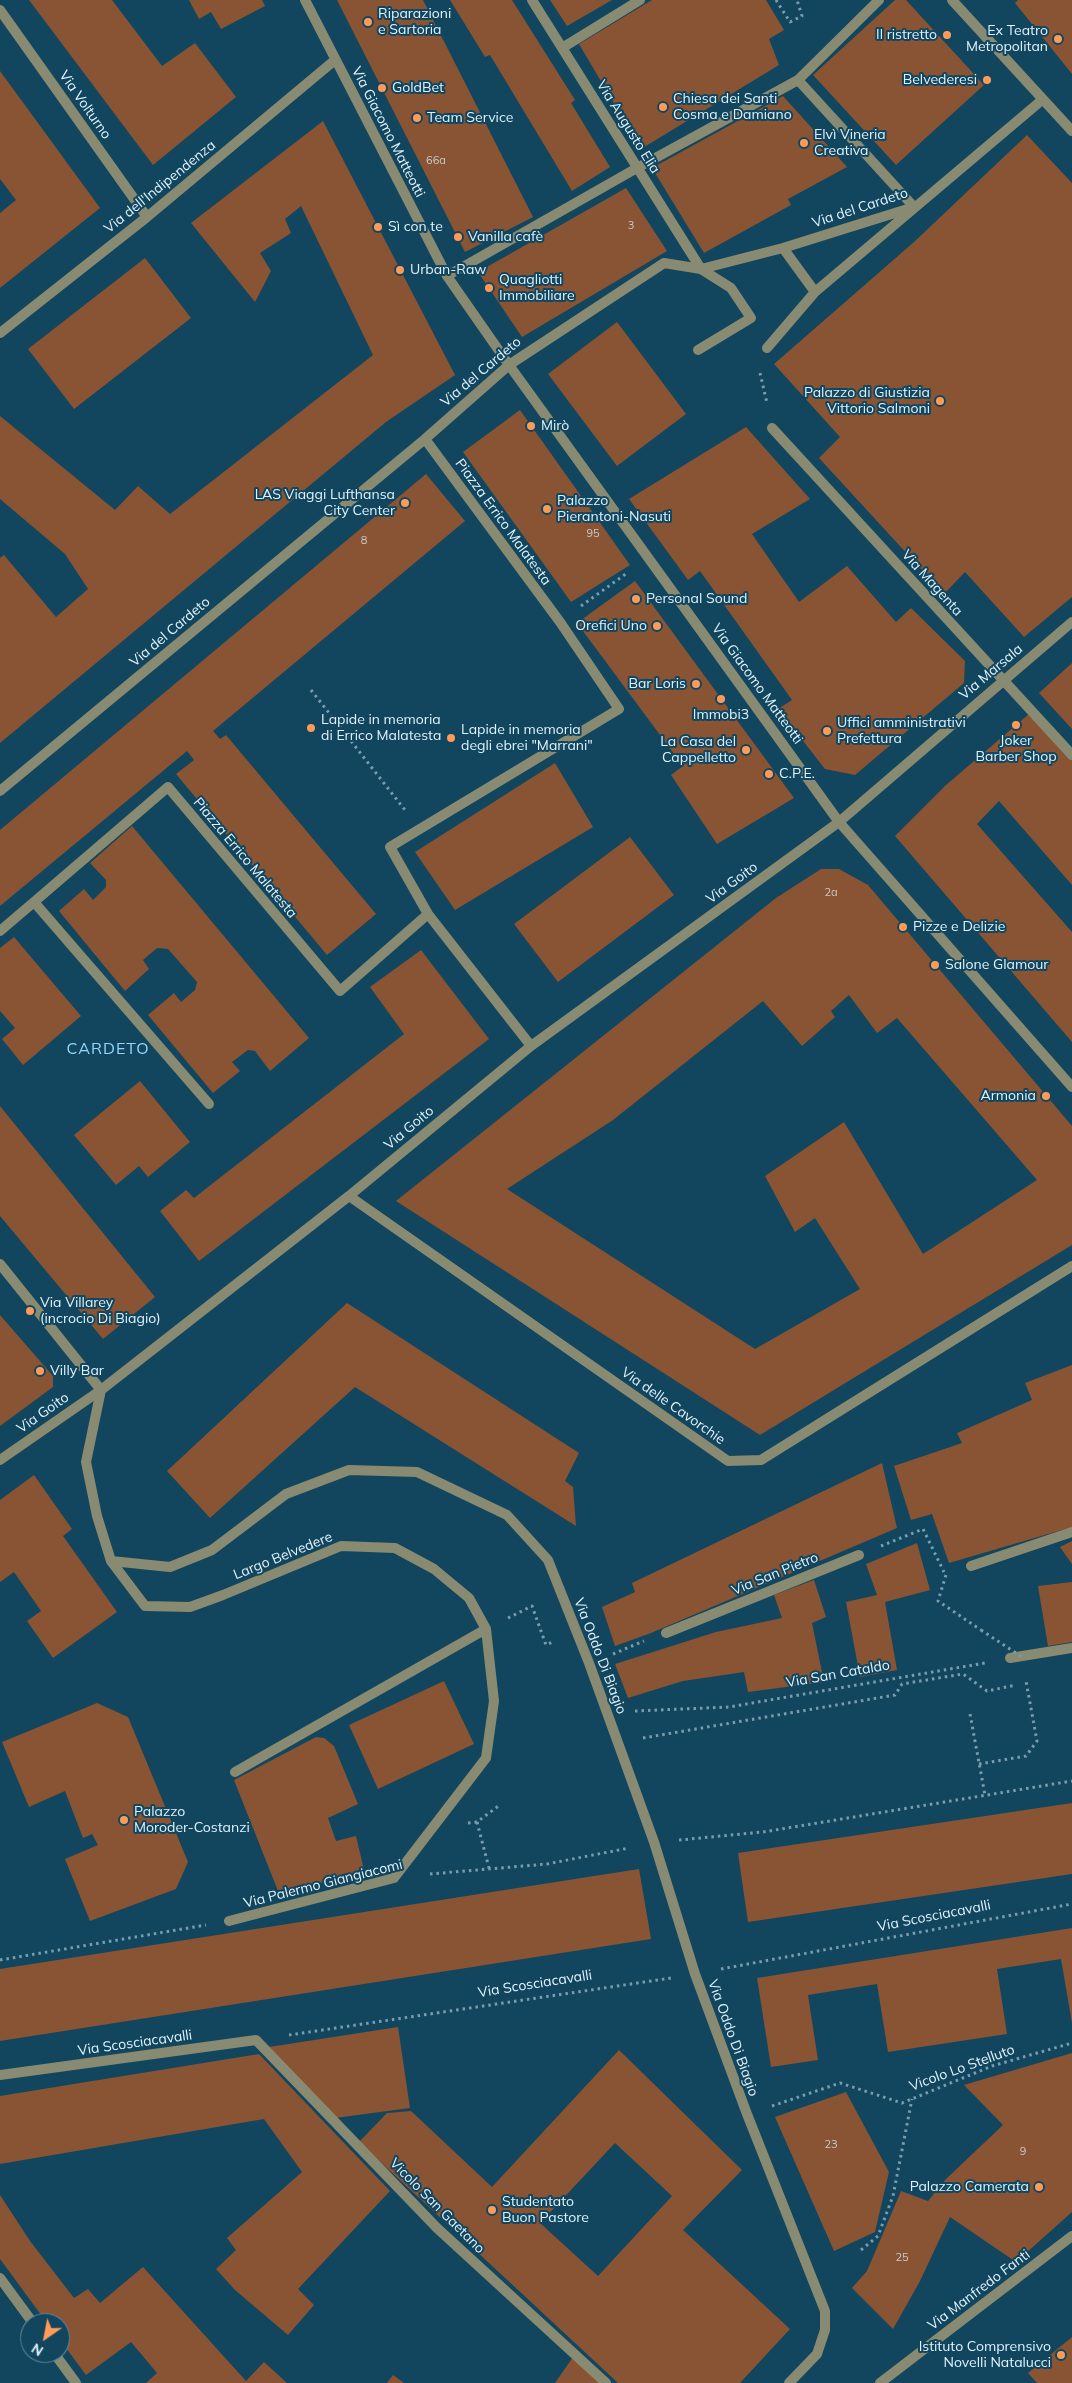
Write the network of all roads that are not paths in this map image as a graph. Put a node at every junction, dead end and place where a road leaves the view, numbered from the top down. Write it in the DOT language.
graph roads {
  1 [pos="305,0"];
  2 [pos="532,0"];
  3 [pos="640,0"];
  4 [pos="879,0"];
  5 [pos="952,0"];
  6 [pos="0,10"];
  7 [pos="562,48"];
  8 [pos="335,60"];
  9 [pos="798,80"];
  10 [pos="1042,100"];
  11 [pos="1072,131"];
  12 [pos="637,168"];
  13 [pos="914,207"];
  14 [pos="147,217"];
  15 [pos="783,248"];
  16 [pos="701,269"];
  17 [pos="447,276"];
  18 [pos="815,292"];
  19 [pos="0,333"];
  20 [pos="767,348"];
  21 [pos="698,350"];
  22 [pos="509,364"];
  23 [pos="772,428"];
  24 [pos="424,439"];
  25 [pos="1072,622"];
  26 [pos="1001,680"];
  27 [pos="1072,755"];
  28 [pos="0,791"];
  29 [pos="839,822"];
  30 [pos="34,902"];
  31 [pos="428,914"];
  32 [pos="0,931"];
  33 [pos="531,1046"];
  34 [pos="1072,1087"];
  35 [pos="208,1104"];
  36 [pos="349,1196"];
  37 [pos="0,1264"];
  38 [pos="1072,1266"];
  39 [pos="101,1390"];
  40 [pos="0,1460"];
  41 [pos="1072,1532"];
  42 [pos="859,1555"];
  43 [pos="111,1561"];
  44 [pos="971,1566"];
  45 [pos="486,1629"];
  46 [pos="666,1633"];
  47 [pos="1072,1648"];
  48 [pos="1010,1658"];
  49 [pos="235,1772"];
  50 [pos="394,1878"];
  51 [pos="229,1921"];
  52 [pos="256,2040"];
  53 [pos="0,2075"];
  54 [pos="1072,2236"];
  55 [pos="0,2278"];
  56 [pos="25,2313"];
  57 [pos="61,2363"];
  58 [pos="882,2382"];
  59 [pos="76,2383"];
  60 [pos="606,2383"];
  61 [pos="789,2383"];
  1 -- 8 [label="street, Via Giacomo Matteotti"];
  2 -- 7 [label="street, Via Augusto Elia"];
  3 -- 7 [label="street"];
  4 -- 9 [label="street"];
  5 -- 10 [label="street"];
  6 -- 14 [label="street, Via Volturno"];
  7 -- 12 [label="street, Via Augusto Elia"];
  8 -- 14 [label="street, Via dell'Indipendenza"];
  8 -- 17 [label="street, Via Giacomo Matteotti"];
  9 -- 12 [label="street"];
  9 -- 13 [label="street"];
  10 -- 11 [label="street"];
  10 -- 13 [label="street, Via del Cardeto"];
  12 -- 16 [label="street, Via Augusto Elia"];
  12 -- 17 [label="street"];
  13 -- 15 [label="street, Via del Cardeto"];
  13 -- 18 [label="street"];
  14 -- 19 [label="street, Via dell'Indipendenza"];
  15 -- 16 [label="street, Via del Cardeto"];
  15 -- 18 [label="street"];
  16 -- 21 [label="street"];
  16 -- 22 [label="street, Via del Cardeto"];
  17 -- 22 [label="street, Via Giacomo Matteotti"];
  18 -- 20 [label="street"];
  22 -- 24 [label="street, Via del Cardeto"];
  22 -- 29 [label="street, Via Giacomo Matteotti"];
  23 -- 26 [label="street, Via Magenta"];
  24 -- 28 [label="street, Via del Cardeto"];
  24 -- 31 [label="street, Piazza Errico Malatesta"];
  25 -- 26 [label="street, Via Marsala"];
  26 -- 27 [label="street, Via Magenta"];
  26 -- 29 [label="street, Via Marsala"];
  29 -- 33 [label="street, Via Goito"];
  29 -- 34 [label="street, Via Giacomo Matteotti"];
  30 -- 31 [label="street, Piazza Errico Malatesta"];
  30 -- 32 [label="street, Piazza Errico Malatesta"];
  30 -- 35 [label="street"];
  31 -- 33 [label="street, Piazza Errico Malatesta"];
  33 -- 36 [label="street, Via Goito"];
  36 -- 38 [label="street, Via delle Cavorchie"];
  36 -- 39 [label="street, Via Goito"];
  37 -- 39 [label="street"];
  39 -- 40 [label="street, Via Goito"];
  39 -- 43 [label="street"];
  41 -- 44 [label="street"];
  42 -- 46 [label="street, Via San Pietro"];
  43 -- 45 [label="street, Largo Belvedere"];
  43 -- 61 [label="street, Via Oddo Di Biagio"];
  45 -- 49 [label="street"];
  45 -- 50 [label="street, Largo Belvedere"];
  47 -- 48 [label="street"];
  50 -- 51 [label="street, Via Palermo Giangiacomi"];
  52 -- 53 [label="street, Via Scosciacavalli"];
  52 -- 60 [label="street, Vicolo San Gaetano"];
  54 -- 58 [label="street, Via Manfredo Fanti"];
  55 -- 56 [label="street"];
  57 -- 59 [label="street"];
}
